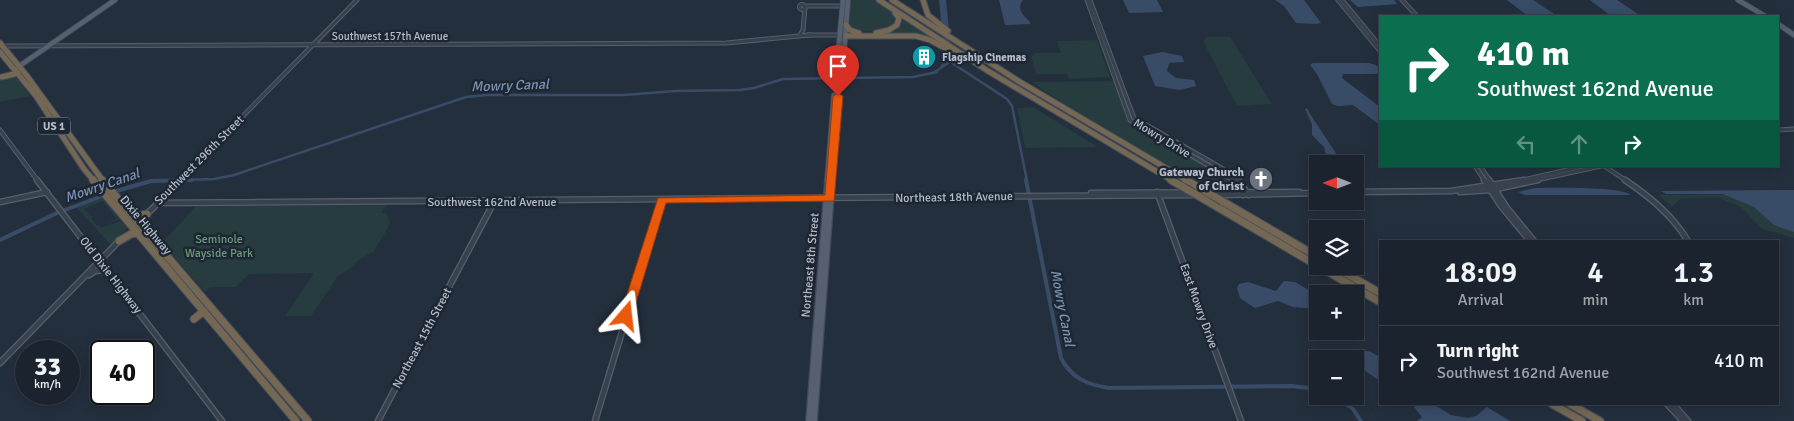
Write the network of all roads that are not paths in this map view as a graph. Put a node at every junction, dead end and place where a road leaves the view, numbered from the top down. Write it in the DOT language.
graph roads {
  1 [pos="113,0"];
  2 [pos="357,0"];
  3 [pos="803,0"];
  4 [pos="843,0"];
  5 [pos="848,0"];
  6 [pos="878,0"];
  7 [pos="892,0"];
  8 [pos="923,0"];
  9 [pos="1088,0"];
  10 [pos="1340,0"];
  11 [pos="1400,0"];
  12 [pos="1738,0"];
  13 [pos="1744,0"];
  14 [pos="804,7"];
  15 [pos="845,7"];
  16 [pos="1414,15"];
  17 [pos="1763,15"];
  18 [pos="1768,15"];
  19 [pos="1779,24"];
  20 [pos="846,25"];
  21 [pos="803,30"];
  22 [pos="875,33"];
  23 [pos="1794,33"];
  24 [pos="800,35"];
  25 [pos="805,35"];
  26 [pos="810,35"];
  27 [pos="844,35"];
  28 [pos="780,38"];
  29 [pos="955,39"];
  30 [pos="938,42"];
  31 [pos="840,43"];
  32 [pos="313,45"];
  33 [pos="1379,45"];
  34 [pos="47,46"];
  35 [pos="1,47"];
  36 [pos="844,47"];
  37 [pos="1379,50"];
  38 [pos="26,60"];
  39 [pos="18,67"];
  40 [pos="1111,70"];
  41 [pos="1116,70"];
  42 [pos="838,77"];
  43 [pos="1,78"];
  44 [pos="24,81"];
  45 [pos="38,89"];
  46 [pos="49,111"];
  47 [pos="1067,119"];
  48 [pos="0,130"];
  49 [pos="1794,130"];
  50 [pos="1779,131"];
  51 [pos="73,154"];
  52 [pos="92,166"];
  53 [pos="1476,167"];
  54 [pos="1481,167"];
  55 [pos="1581,167"];
  56 [pos="1598,167"];
  57 [pos="1605,167"];
  58 [pos="84,169"];
  59 [pos="1559,174"];
  60 [pos="1530,178"];
  61 [pos="1538,180"];
  62 [pos="104,181"];
  63 [pos="1492,188"];
  64 [pos="1480,189"];
  65 [pos="1451,191"];
  66 [pos="47,192"];
  67 [pos="1364,192"];
  68 [pos="109,193"];
  69 [pos="1157,193"];
  70 [pos="1245,193"];
  71 [pos="1309,193"];
  72 [pos="1032,195"];
  73 [pos="1025,196"];
  74 [pos="828,198"];
  75 [pos="662,200"];
  76 [pos="0,202"];
  77 [pos="494,202"];
  78 [pos="157,204"];
  79 [pos="147,214"];
  80 [pos="136,225"];
  81 [pos="1529,240"];
  82 [pos="1533,240"];
  83 [pos="1687,240"];
  84 [pos="119,241"];
  85 [pos="1309,252"];
  86 [pos="106,254"];
  87 [pos="94,257"];
  88 [pos="1309,261"];
  89 [pos="98,262"];
  90 [pos="173,269"];
  91 [pos="105,270"];
  92 [pos="1334,275"];
  93 [pos="1349,275"];
  94 [pos="83,279"];
  95 [pos="1379,292"];
  96 [pos="193,295"];
  97 [pos="1379,301"];
  98 [pos="203,310"];
  99 [pos="194,319"];
  100 [pos="210,319"];
  101 [pos="221,319"];
  102 [pos="229,329"];
  103 [pos="817,349"];
  104 [pos="0,363"];
  105 [pos="253,370"];
  106 [pos="281,389"];
  107 [pos="277,399"];
  108 [pos="1554,405"];
  109 [pos="1572,405"];
  110 [pos="1669,405"];
  111 [pos="1674,405"];
  112 [pos="307,420"];
  113 [pos="222,421"];
  114 [pos="296,421"];
  115 [pos="378,421"];
  116 [pos="595,421"];
  117 [pos="808,421"];
  118 [pos="814,421"];
  119 [pos="1241,421"];
  120 [pos="1582,421"];
  121 [pos="1600,421"];
  122 [pos="1682,421"];
  123 [pos="1688,421"];
  1 -- 34 [label="main road"];
  2 -- 32 [label="street, Southwest 296th Street"];
  3 -- 14 [label="street"];
  4 -- 15 [label="main road"];
  5 -- 15 [label="main road"];
  6 -- 22 [label="highway"];
  6 -- 30 [label="highway"];
  7 -- 29 [label="highway"];
  8 -- 29 [label="highway"];
  9 -- 40 [label="street"];
  9 -- 41 [label="street"];
  10 -- 33 [label="street"];
  10 -- 37 [label="street"];
  11 -- 16 [label="street"];
  12 -- 17 [label="main road"];
  13 -- 18 [label="main road"];
  14 -- 15 [label="street"];
  14 -- 21 [label="street"];
  15 -- 20 [label="main road"];
  15 -- 27 [label="main road"];
  19 -- 23 [label="main road"];
  20 -- 22 [label="highway"];
  20 -- 27 [label="main road"];
  21 -- 24 [label="street"];
  21 -- 25 [label="street"];
  22 -- 27 [label="highway"];
  24 -- 25 [label="street, Southwest 157th Avenue"];
  24 -- 28 [label="street, Southwest 157th Avenue"];
  25 -- 26 [label="street, Southwest 157th Avenue"];
  26 -- 27 [label="street, Southwest 157th Avenue"];
  26 -- 28 [label="street, Southwest 157th Avenue"];
  27 -- 30 [label="highway"];
  27 -- 31 [label="main road"];
  27 -- 36 [label="main road"];
  28 -- 32 [label="street, Southwest 157th Avenue"];
  29 -- 85 [label="highway, bridge"];
  30 -- 47 [label="highway"];
  30 -- 47 [label="highway"];
  31 -- 36 [label="main road"];
  31 -- 42 [label="main road"];
  32 -- 34 [label="street, Southwest 157th Avenue"];
  32 -- 78 [label="street, Southwest 296th Street"];
  34 -- 35 [label="street, Southwest 157th Avenue"];
  34 -- 38 [label="main road"];
  34 -- 39 [label="main road"];
  35 -- 39 [label="highway, Dixie Highway / US 1"];
  36 -- 42 [label="main road"];
  38 -- 39 [label="highway"];
  39 -- 43 [label="highway"];
  39 -- 44 [label="highway, Dixie Highway / US 1"];
  39 -- 45 [label="highway, Dixie Highway / US 1"];
  40 -- 41 [label="street"];
  40 -- 70 [label="street, Mowry Drive"];
  41 -- 70 [label="street"];
  42 -- 74 [label="main road, Northeast 8th Street"];
  44 -- 45 [label="highway"];
  44 -- 46 [label="highway, Dixie Highway / US 1"];
  45 -- 46 [label="highway, Dixie Highway / US 1"];
  46 -- 51 [label="highway, Dixie Highway / US 1"];
  46 -- 52 [label="highway, Dixie Highway / US 1"];
  47 -- 88 [label="highway, bridge"];
  48 -- 66 [label="street, Old Dixie Highway"];
  49 -- 50 [label="street"];
  51 -- 52 [label="highway"];
  51 -- 58 [label="highway, Dixie Highway / US 1"];
  52 -- 62 [label="highway, Dixie Highway / US 1"];
  53 -- 63 [label="street"];
  54 -- 63 [label="street"];
  55 -- 59 [label="street"];
  56 -- 59 [label="street"];
  57 -- 83 [label="street"];
  58 -- 62 [label="highway"];
  58 -- 68 [label="highway, Dixie Highway / US 1"];
  59 -- 60 [label="street"];
  59 -- 61 [label="street"];
  60 -- 61 [label="street"];
  60 -- 63 [label="street"];
  61 -- 63 [label="street"];
  62 -- 68 [label="highway, Dixie Highway / US 1"];
  63 -- 64 [label="street"];
  63 -- 81 [label="street"];
  63 -- 82 [label="street"];
  64 -- 65 [label="street"];
  65 -- 67 [label="street"];
  66 -- 76 [label="street"];
  66 -- 87 [label="street, Old Dixie Highway"];
  68 -- 80 [label="highway, Dixie Highway / US 1"];
  68 -- 80 [label="highway, Dixie Highway / US 1"];
  69 -- 70 [label="street, Northeast 18th Avenue"];
  69 -- 72 [label="street, Northeast 18th Avenue"];
  69 -- 119 [label="street, East Mowry Drive"];
  70 -- 71 [label="street, Northeast 18th Avenue"];
  72 -- 73 [label="street, Northeast 18th Avenue"];
  73 -- 74 [label="street, Northeast 18th Avenue"];
  74 -- 75 [label="street, Southwest 162nd Avenue"];
  74 -- 103 [label="main road, Northeast 8th Street"];
  75 -- 77 [label="street, Southwest 162nd Avenue"];
  75 -- 116 [label="street"];
  77 -- 78 [label="street, Southwest 162nd Avenue"];
  77 -- 115 [label="street, Northeast 15th Street"];
  78 -- 79 [label="street, Southwest 296th Street"];
  79 -- 80 [label="highway"];
  80 -- 84 [label="highway"];
  80 -- 90 [label="highway, Dixie Highway / US 1"];
  80 -- 90 [label="highway, Dixie Highway"];
  84 -- 86 [label="street"];
  86 -- 87 [label="street"];
  86 -- 89 [label="street"];
  87 -- 89 [label="street, Old Dixie Highway"];
  89 -- 91 [label="street, Old Dixie Highway"];
  89 -- 94 [label="street"];
  90 -- 96 [label="highway, Dixie Highway"];
  91 -- 94 [label="street"];
  91 -- 113 [label="street, Old Dixie Highway"];
  92 -- 97 [label="highway"];
  93 -- 95 [label="highway"];
  94 -- 104 [label="street"];
  96 -- 98 [label="highway"];
  96 -- 101 [label="highway, Dixie Highway"];
  98 -- 99 [label="highway"];
  98 -- 100 [label="highway"];
  98 -- 101 [label="highway"];
  100 -- 102 [label="highway"];
  100 -- 105 [label="highway"];
  101 -- 102 [label="highway, Dixie Highway"];
  102 -- 106 [label="highway"];
  103 -- 117 [label="main road, Northeast 8th Street"];
  103 -- 118 [label="main road, Northeast 8th Street"];
  105 -- 106 [label="highway"];
  105 -- 107 [label="highway"];
  106 -- 112 [label="highway"];
  107 -- 112 [label="highway"];
  107 -- 114 [label="highway"];
  108 -- 120 [label="highway"];
  109 -- 121 [label="highway"];
  110 -- 122 [label="street"];
  111 -- 123 [label="street"];
}
